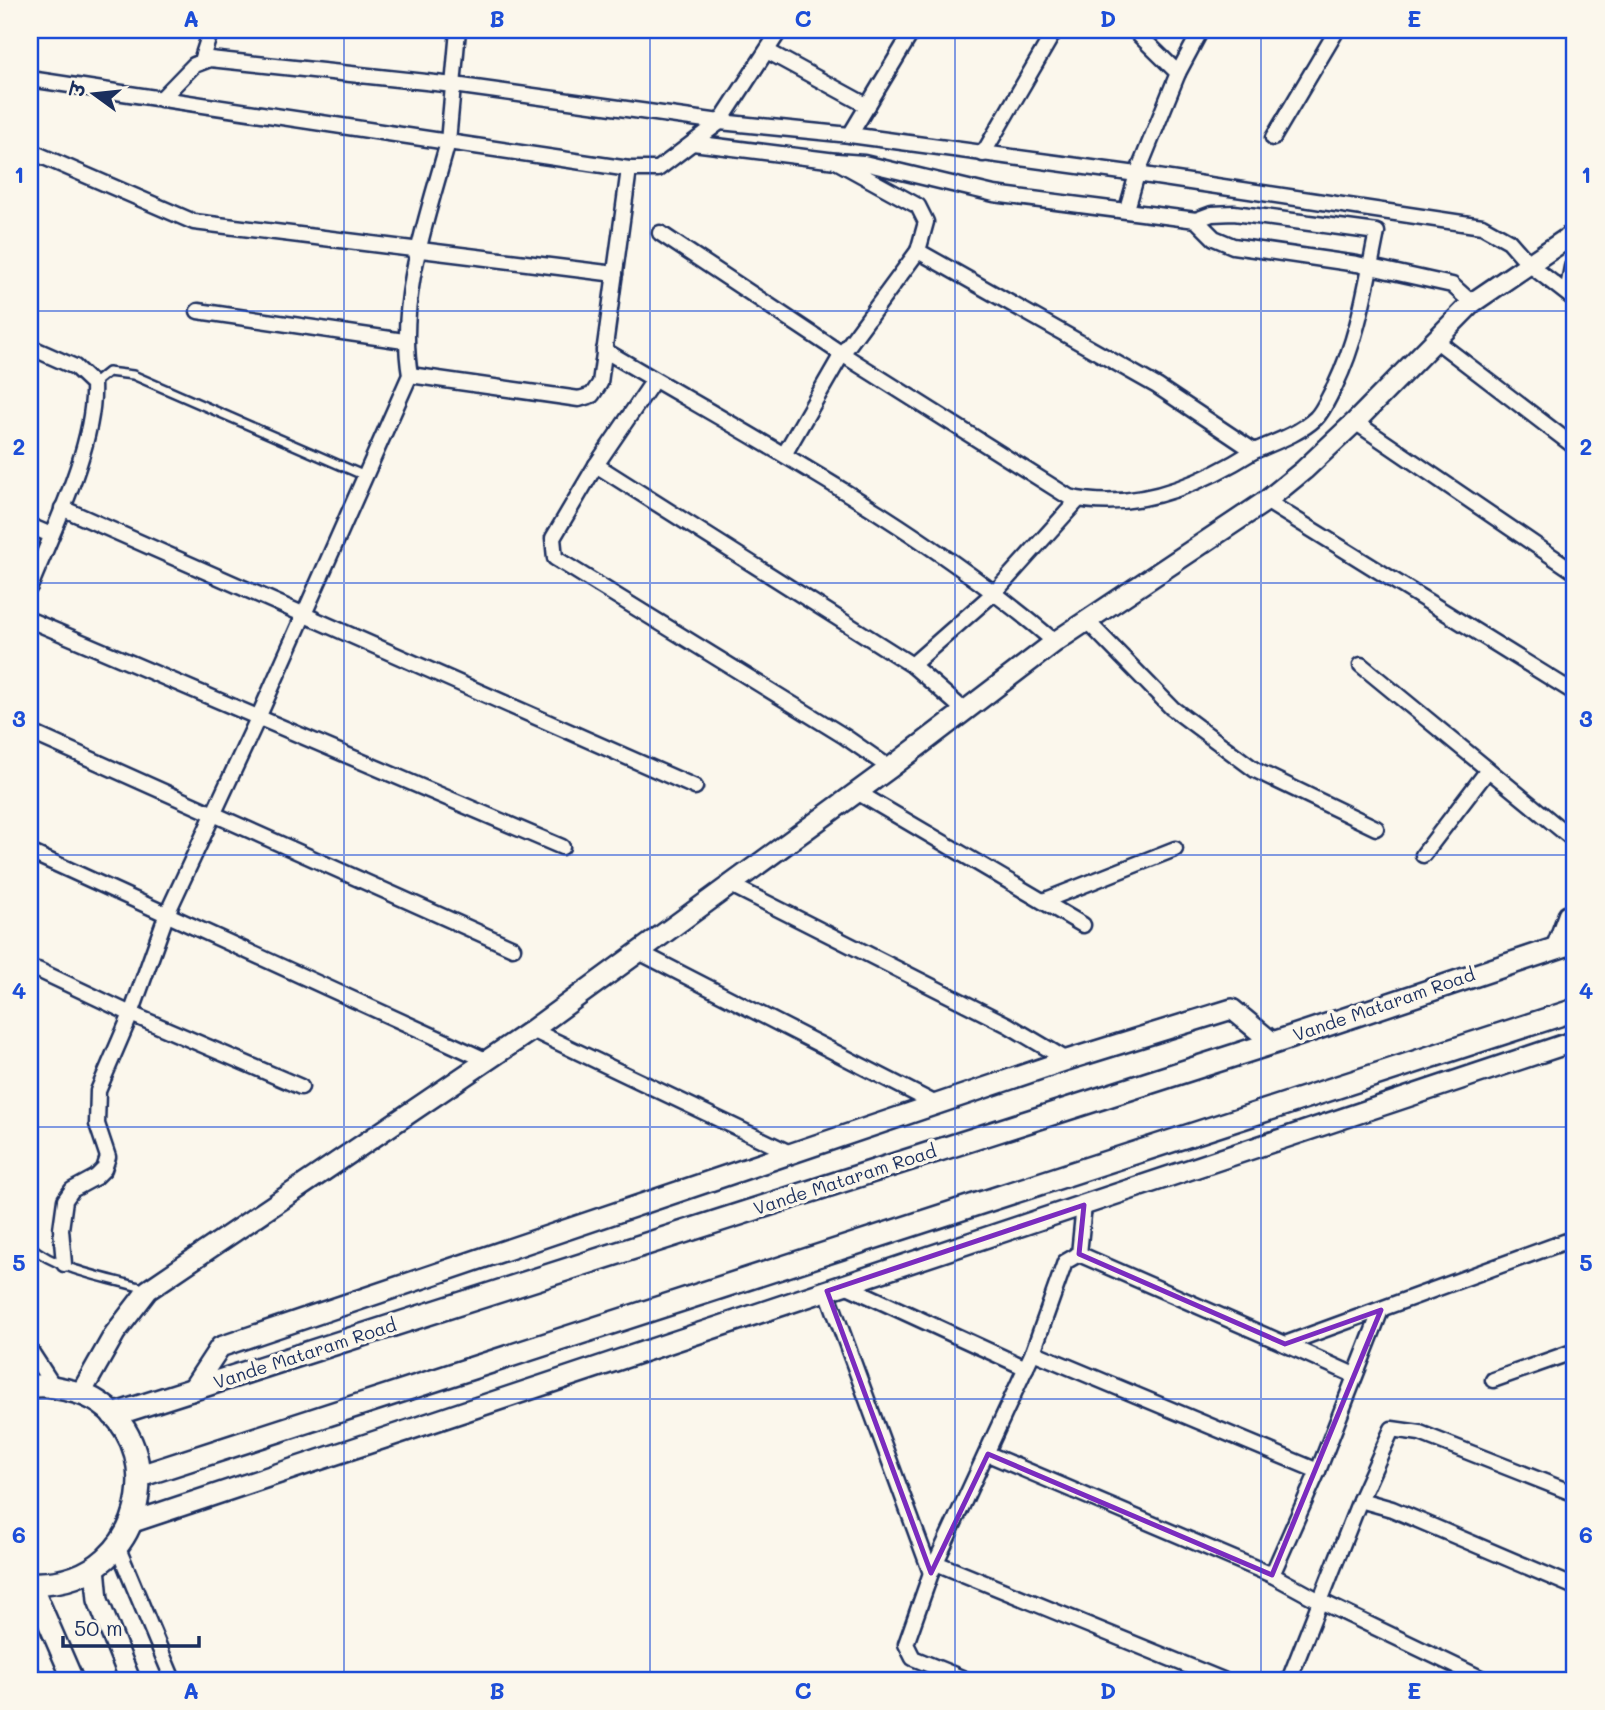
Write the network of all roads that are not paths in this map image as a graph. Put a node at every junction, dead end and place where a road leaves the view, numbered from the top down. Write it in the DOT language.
graph roads {
  1 [pos="211,30"];
  2 [pos="458,30"];
  3 [pos="780,30"];
  4 [pos="912,30"];
  5 [pos="1055,30"];
  6 [pos="1134,30"];
  7 [pos="1201,30"];
  8 [pos="1337,30"];
  9 [pos="767,51"];
  10 [pos="201,61"];
  11 [pos="1178,73"];
  12 [pos="30,79"];
  13 [pos="454,85"];
  14 [pos="162,99"];
  15 [pos="868,106"];
  16 [pos="720,122"];
  17 [pos="850,135"];
  18 [pos="1273,138"];
  19 [pos="448,142"];
  20 [pos="693,143"];
  21 [pos="30,151"];
  22 [pos="983,154"];
  23 [pos="836,161"];
  24 [pos="629,169"];
  25 [pos="1137,174"];
  26 [pos="1127,209"];
  27 [pos="1196,220"];
  28 [pos="660,233"];
  29 [pos="1575,233"];
  30 [pos="419,250"];
  31 [pos="918,251"];
  32 [pos="1530,265"];
  33 [pos="1575,265"];
  34 [pos="1369,269"];
  35 [pos="615,274"];
  36 [pos="1571,297"];
  37 [pos="1472,303"];
  38 [pos="198,312"];
  39 [pos="1434,339"];
  40 [pos="404,341"];
  41 [pos="30,347"];
  42 [pos="604,350"];
  43 [pos="842,355"];
  44 [pos="410,375"];
  45 [pos="654,380"];
  46 [pos="93,384"];
  47 [pos="1355,422"];
  48 [pos="1575,447"];
  49 [pos="1254,451"];
  50 [pos="785,453"];
  51 [pos="596,465"];
  52 [pos="365,476"];
  53 [pos="1078,500"];
  54 [pos="1266,501"];
  55 [pos="62,508"];
  56 [pos="30,526"];
  57 [pos="51,535"];
  58 [pos="1575,572"];
  59 [pos="30,587"];
  60 [pos="996,591"];
  61 [pos="303,614"];
  62 [pos="30,620"];
  63 [pos="1087,621"];
  64 [pos="1055,642"];
  65 [pos="912,665"];
  66 [pos="1361,665"];
  67 [pos="1575,693"];
  68 [pos="966,712"];
  69 [pos="258,718"];
  70 [pos="30,732"];
  71 [pos="890,768"];
  72 [pos="1489,770"];
  73 [pos="695,787"];
  74 [pos="857,792"];
  75 [pos="214,815"];
  76 [pos="1376,828"];
  77 [pos="1575,841"];
  78 [pos="562,847"];
  79 [pos="1175,849"];
  80 [pos="30,852"];
  81 [pos="1423,855"];
  82 [pos="731,885"];
  83 [pos="1042,901"];
  84 [pos="1575,910"];
  85 [pos="166,916"];
  86 [pos="1083,925"];
  87 [pos="1575,942"];
  88 [pos="513,948"];
  89 [pos="1553,948"];
  90 [pos="639,952"];
  91 [pos="38,970"];
  92 [pos="1575,1010"];
  93 [pos="131,1014"];
  94 [pos="532,1030"];
  95 [pos="1575,1041"];
  96 [pos="1273,1043"];
  97 [pos="1066,1060"];
  98 [pos="488,1061"];
  99 [pos="301,1087"];
  100 [pos="938,1105"];
  101 [pos="792,1154"];
  102 [pos="1084,1205"];
  103 [pos="1575,1238"];
  104 [pos="30,1246"];
  105 [pos="1079,1254"];
  106 [pos="64,1264"];
  107 [pos="836,1288"];
  108 [pos="148,1290"];
  109 [pos="1381,1310"];
  110 [pos="1285,1344"];
  111 [pos="30,1350"];
  112 [pos="1575,1351"];
  113 [pos="1033,1352"];
  114 [pos="1026,1368"];
  115 [pos="1354,1375"];
  116 [pos="1493,1380"];
  117 [pos="30,1387"];
  118 [pos="54,1387"];
  119 [pos="191,1391"];
  120 [pos="81,1393"];
  121 [pos="113,1415"];
  122 [pos="988,1454"];
  123 [pos="1318,1471"];
  124 [pos="140,1476"];
  125 [pos="1575,1494"];
  126 [pos="1360,1500"];
  127 [pos="133,1522"];
  128 [pos="117,1546"];
  129 [pos="95,1567"];
  130 [pos="934,1568"];
  131 [pos="1272,1574"];
  132 [pos="30,1583"];
  133 [pos="1575,1587"];
  134 [pos="1318,1600"];
  135 [pos="30,1670"];
  136 [pos="34,1680"];
  137 [pos="73,1680"];
  138 [pos="130,1680"];
  139 [pos="173,1680"];
  140 [pos="967,1680"];
  141 [pos="1223,1680"];
  142 [pos="1289,1680"];
  143 [pos="1485,1680"];
  1 -- 10 [label="street"];
  2 -- 13 [label="street"];
  3 -- 9 [label="street"];
  4 -- 15 [label="street"];
  5 -- 22 [label="street"];
  6 -- 11 [label="street"];
  7 -- 11 [label="street"];
  8 -- 18 [label="street"];
  9 -- 15 [label="street"];
  9 -- 16 [label="street"];
  10 -- 13 [label="street"];
  10 -- 14 [label="street"];
  11 -- 25 [label="street"];
  12 -- 14 [label="street"];
  13 -- 16 [label="street"];
  13 -- 19 [label="street"];
  14 -- 19 [label="street"];
  15 -- 17 [label="street"];
  16 -- 17 [label="street"];
  16 -- 20 [label="street"];
  17 -- 22 [label="street"];
  19 -- 24 [label="street"];
  19 -- 30 [label="street"];
  20 -- 23 [label="street"];
  20 -- 24 [label="street"];
  21 -- 30 [label="street"];
  22 -- 25 [label="street"];
  23 -- 26 [label="street"];
  23 -- 31 [label="street"];
  24 -- 35 [label="street"];
  25 -- 26 [label="street"];
  25 -- 32 [label="street"];
  26 -- 27 [label="street"];
  27 -- 34 [label="street"];
  27 -- 34 [label="street"];
  28 -- 43 [label="street"];
  29 -- 32 [label="street"];
  30 -- 35 [label="street"];
  30 -- 40 [label="street"];
  31 -- 43 [label="street"];
  31 -- 49 [label="street"];
  32 -- 36 [label="street"];
  32 -- 37 [label="street"];
  33 -- 36 [label="street"];
  34 -- 37 [label="street"];
  34 -- 49 [label="street"];
  35 -- 42 [label="street"];
  37 -- 39 [label="street"];
  38 -- 40 [label="street"];
  39 -- 47 [label="street"];
  39 -- 48 [label="street"];
  40 -- 44 [label="street"];
  41 -- 46 [label="street"];
  42 -- 44 [label="street"];
  42 -- 45 [label="street"];
  43 -- 50 [label="street"];
  43 -- 53 [label="street"];
  44 -- 52 [label="street"];
  45 -- 50 [label="street"];
  45 -- 51 [label="street"];
  46 -- 52 [label="lane"];
  46 -- 55 [label="street"];
  47 -- 54 [label="street"];
  47 -- 58 [label="street"];
  49 -- 53 [label="street"];
  50 -- 60 [label="street"];
  51 -- 65 [label="street"];
  51 -- 71 [label="street"];
  52 -- 61 [label="street"];
  53 -- 60 [label="street"];
  54 -- 63 [label="street"];
  54 -- 67 [label="street"];
  55 -- 57 [label="street"];
  55 -- 61 [label="street"];
  56 -- 57 [label="street"];
  57 -- 59 [label="street"];
  60 -- 64 [label="street"];
  60 -- 65 [label="street"];
  61 -- 69 [label="street"];
  61 -- 73 [label="street"];
  62 -- 69 [label="street"];
  63 -- 64 [label="street"];
  63 -- 76 [label="street"];
  64 -- 68 [label="street"];
  65 -- 68 [label="street"];
  66 -- 72 [label="street"];
  68 -- 71 [label="street"];
  69 -- 75 [label="street"];
  69 -- 78 [label="street"];
  70 -- 75 [label="street"];
  71 -- 74 [label="street"];
  72 -- 77 [label="street"];
  72 -- 81 [label="street"];
  74 -- 82 [label="street"];
  74 -- 83 [label="street"];
  75 -- 85 [label="street"];
  75 -- 88 [label="street"];
  79 -- 83 [label="street"];
  80 -- 85 [label="street"];
  82 -- 90 [label="street"];
  82 -- 97 [label="street"];
  83 -- 86 [label="street"];
  84 -- 89 [label="street"];
  85 -- 93 [label="street"];
  85 -- 98 [label="street"];
  87 -- 89 [label="main road, Vande Mataram Road"];
  89 -- 96 [label="main road, Vande Mataram Road"];
  90 -- 94 [label="street"];
  90 -- 100 [label="street"];
  91 -- 93 [label="street"];
  92 -- 124 [label="main road"];
  93 -- 99 [label="street"];
  93 -- 106 [label="street"];
  94 -- 98 [label="street"];
  94 -- 101 [label="street"];
  95 -- 102 [label="street"];
  96 -- 97 [label="street"];
  96 -- 119 [label="main road, Vande Mataram Road"];
  97 -- 100 [label="street"];
  98 -- 108 [label="street"];
  100 -- 101 [label="street"];
  101 -- 119 [label="street"];
  102 -- 105 [label="street"];
  102 -- 107 [label="street"];
  103 -- 109 [label="street"];
  104 -- 106 [label="lane"];
  105 -- 110 [label="street"];
  105 -- 113 [label="street"];
  106 -- 108 [label="lane"];
  107 -- 114 [label="street"];
  107 -- 127 [label="street"];
  107 -- 130 [label="street"];
  108 -- 120 [label="street"];
  109 -- 110 [label="street"];
  109 -- 115 [label="street"];
  110 -- 115 [label="street"];
  111 -- 118 [label="street"];
  112 -- 116 [label="street"];
  113 -- 114 [label="street"];
  113 -- 123 [label="street"];
  114 -- 122 [label="street"];
  115 -- 123 [label="street"];
  117 -- 118 [label="main road"];
  118 -- 120 [label="main road"];
  119 -- 121 [label="main road, Vande Mataram Road"];
  120 -- 121 [label="main road"];
  121 -- 124 [label="main road"];
  122 -- 130 [label="street"];
  122 -- 131 [label="street"];
  123 -- 131 [label="street"];
  124 -- 127 [label="main road"];
  125 -- 126 [label="street"];
  126 -- 133 [label="street"];
  126 -- 134 [label="street"];
  127 -- 128 [label="main road"];
  128 -- 129 [label="main road"];
  128 -- 139 [label="street"];
  129 -- 132 [label="main road"];
  129 -- 138 [label="street"];
  130 -- 140 [label="street"];
  130 -- 141 [label="street"];
  131 -- 134 [label="street"];
  132 -- 137 [label="street"];
  134 -- 142 [label="street"];
  134 -- 143 [label="street"];
  135 -- 136 [label="street"];
}
